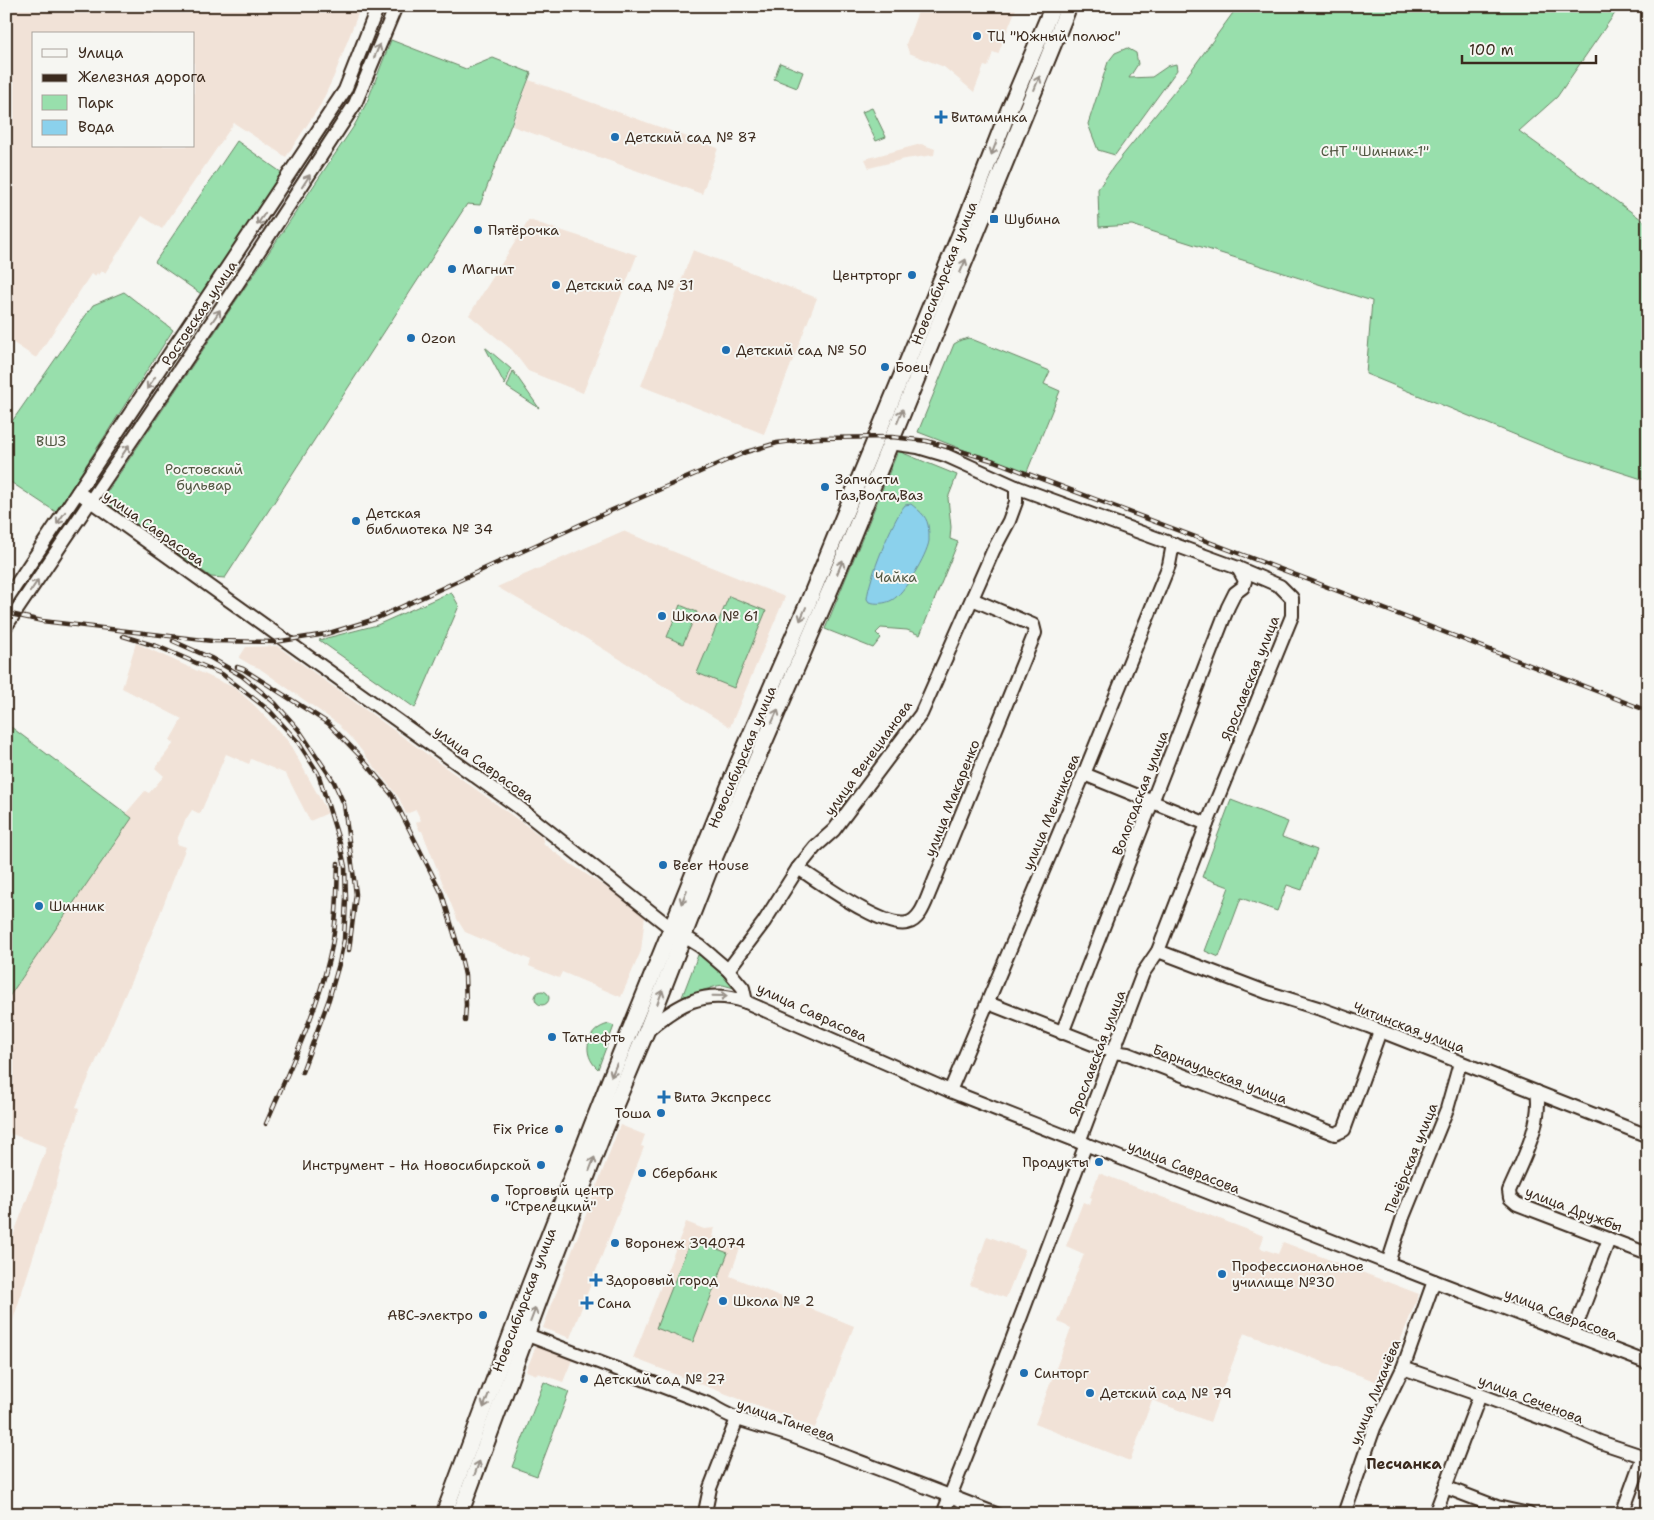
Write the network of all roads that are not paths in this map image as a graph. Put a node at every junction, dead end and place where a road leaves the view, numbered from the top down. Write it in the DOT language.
graph roads {
  1 [pos="378,6"];
  2 [pos="396,6"];
  3 [pos="1053,6"];
  4 [pos="1069,6"];
  5 [pos="345,90"];
  6 [pos="358,96"];
  7 [pos="890,443"];
  8 [pos="1016,487"];
  9 [pos="78,492"];
  10 [pos="91,502"];
  11 [pos="1173,544"];
  12 [pos="1238,568"];
  13 [pos="972,599"];
  14 [pos="6,600"];
  15 [pos="6,626"];
  16 [pos="1084,774"];
  17 [pos="1152,802"];
  18 [pos="1207,824"];
  19 [pos="798,868"];
  20 [pos="678,931"];
  21 [pos="1158,950"];
  22 [pos="728,970"];
  23 [pos="746,1002"];
  24 [pos="988,1003"];
  25 [pos="1380,1031"];
  26 [pos="646,1032"];
  27 [pos="1062,1033"];
  28 [pos="1113,1052"];
  29 [pos="1460,1063"];
  30 [pos="950,1091"];
  31 [pos="1537,1092"];
  32 [pos="1648,1136"];
  33 [pos="1083,1143"];
  34 [pos="1609,1239"];
  35 [pos="1648,1254"];
  36 [pos="1388,1263"];
  37 [pos="1434,1282"];
  38 [pos="519,1332"];
  39 [pos="1573,1334"];
  40 [pos="1648,1363"];
  41 [pos="1402,1368"];
  42 [pos="1480,1395"];
  43 [pos="736,1419"];
  44 [pos="1645,1457"];
  45 [pos="1445,1487"];
  46 [pos="950,1496"];
  47 [pos="706,1513"];
  48 [pos="444,1514"];
  49 [pos="460,1514"];
  50 [pos="943,1514"];
  51 [pos="996,1514"];
  52 [pos="1344,1514"];
  53 [pos="1435,1514"];
  54 [pos="1529,1514"];
  55 [pos="1622,1514"];
  1 -- 5 [label="street, Ростовская улица"];
  6 -- 2 [label="street, Ростовская улица, one-way"];
  3 -- 20 [label="main road, Новосибирская улица, one-way"];
  7 -- 4 [label="main road, Новосибирская улица, one-way"];
  5 -- 6 [label="street"];
  5 -- 9 [label="street, Ростовская улица, one-way"];
  10 -- 6 [label="street, Ростовская улица, one-way"];
  7 -- 8 [label="street, Ярославская улица"];
  20 -- 7 [label="main road, Новосибирская улица, one-way"];
  8 -- 11 [label="street, Ярославская улица"];
  8 -- 13 [label="street, улица Венецианова"];
  9 -- 10 [label="street, улица Саврасова"];
  9 -- 14 [label="street, Ростовская улица, one-way"];
  15 -- 10 [label="street, Ростовская улица, one-way"];
  10 -- 20 [label="street, улица Саврасова"];
  11 -- 12 [label="street, Ярославская улица"];
  11 -- 16 [label="street, улица Мечникова"];
  12 -- 17 [label="street, Вологодская улица"];
  12 -- 18 [label="street, Ярославская улица"];
  13 -- 19 [label="street, улица Венецианова"];
  13 -- 19 [label="street, улица Макаренко"];
  16 -- 17 [label="street"];
  16 -- 24 [label="street, улица Мечникова"];
  17 -- 18 [label="street"];
  17 -- 27 [label="street, Вологодская улица"];
  18 -- 21 [label="street, Ярославская улица"];
  19 -- 22 [label="street, улица Венецианова"];
  20 -- 22 [label="street, улица Саврасова"];
  26 -- 20 [label="main road, Новосибирская улица, one-way"];
  20 -- 38 [label="main road, Новосибирская улица, one-way"];
  21 -- 25 [label="street, Читинская улица"];
  21 -- 28 [label="street, Ярославская улица"];
  22 -- 23 [label="street, улица Саврасова"];
  26 -- 23 [label="street, one-way"];
  23 -- 30 [label="street, улица Саврасова"];
  24 -- 27 [label="street, Барнаульская улица"];
  24 -- 30 [label="street, улица Мечникова"];
  25 -- 28 [label="street, Барнаульская улица"];
  25 -- 29 [label="street, Читинская улица"];
  38 -- 26 [label="main road, Новосибирская улица, one-way"];
  27 -- 28 [label="street, Барнаульская улица"];
  28 -- 33 [label="street, Ярославская улица"];
  29 -- 31 [label="street, Читинская улица"];
  29 -- 36 [label="street, Печёрская улица"];
  30 -- 33 [label="street, улица Саврасова"];
  31 -- 32 [label="street, Читинская улица"];
  31 -- 34 [label="street, улица Дружбы"];
  33 -- 36 [label="street, улица Саврасова"];
  33 -- 46 [label="street, Ярославская улица"];
  34 -- 35 [label="street, улица Дружбы"];
  34 -- 39 [label="street"];
  36 -- 37 [label="street, улица Саврасова"];
  37 -- 39 [label="street, улица Саврасова"];
  37 -- 41 [label="street, улица Лихачёва"];
  38 -- 43 [label="street, улица Танеева"];
  38 -- 48 [label="main road, Новосибирская улица, one-way"];
  49 -- 38 [label="main road, Новосибирская улица, one-way"];
  39 -- 40 [label="street, улица Саврасова"];
  41 -- 42 [label="street, улица Сеченова"];
  41 -- 52 [label="street, улица Лихачёва"];
  42 -- 44 [label="street, улица Сеченова"];
  42 -- 45 [label="street"];
  43 -- 46 [label="street, улица Танеева"];
  43 -- 47 [label="street"];
  44 -- 55 [label="street"];
  45 -- 53 [label="street"];
  45 -- 54 [label="street"];
  46 -- 50 [label="street, Ярославская улица"];
  46 -- 51 [label="street, улица Танеева"];
}
